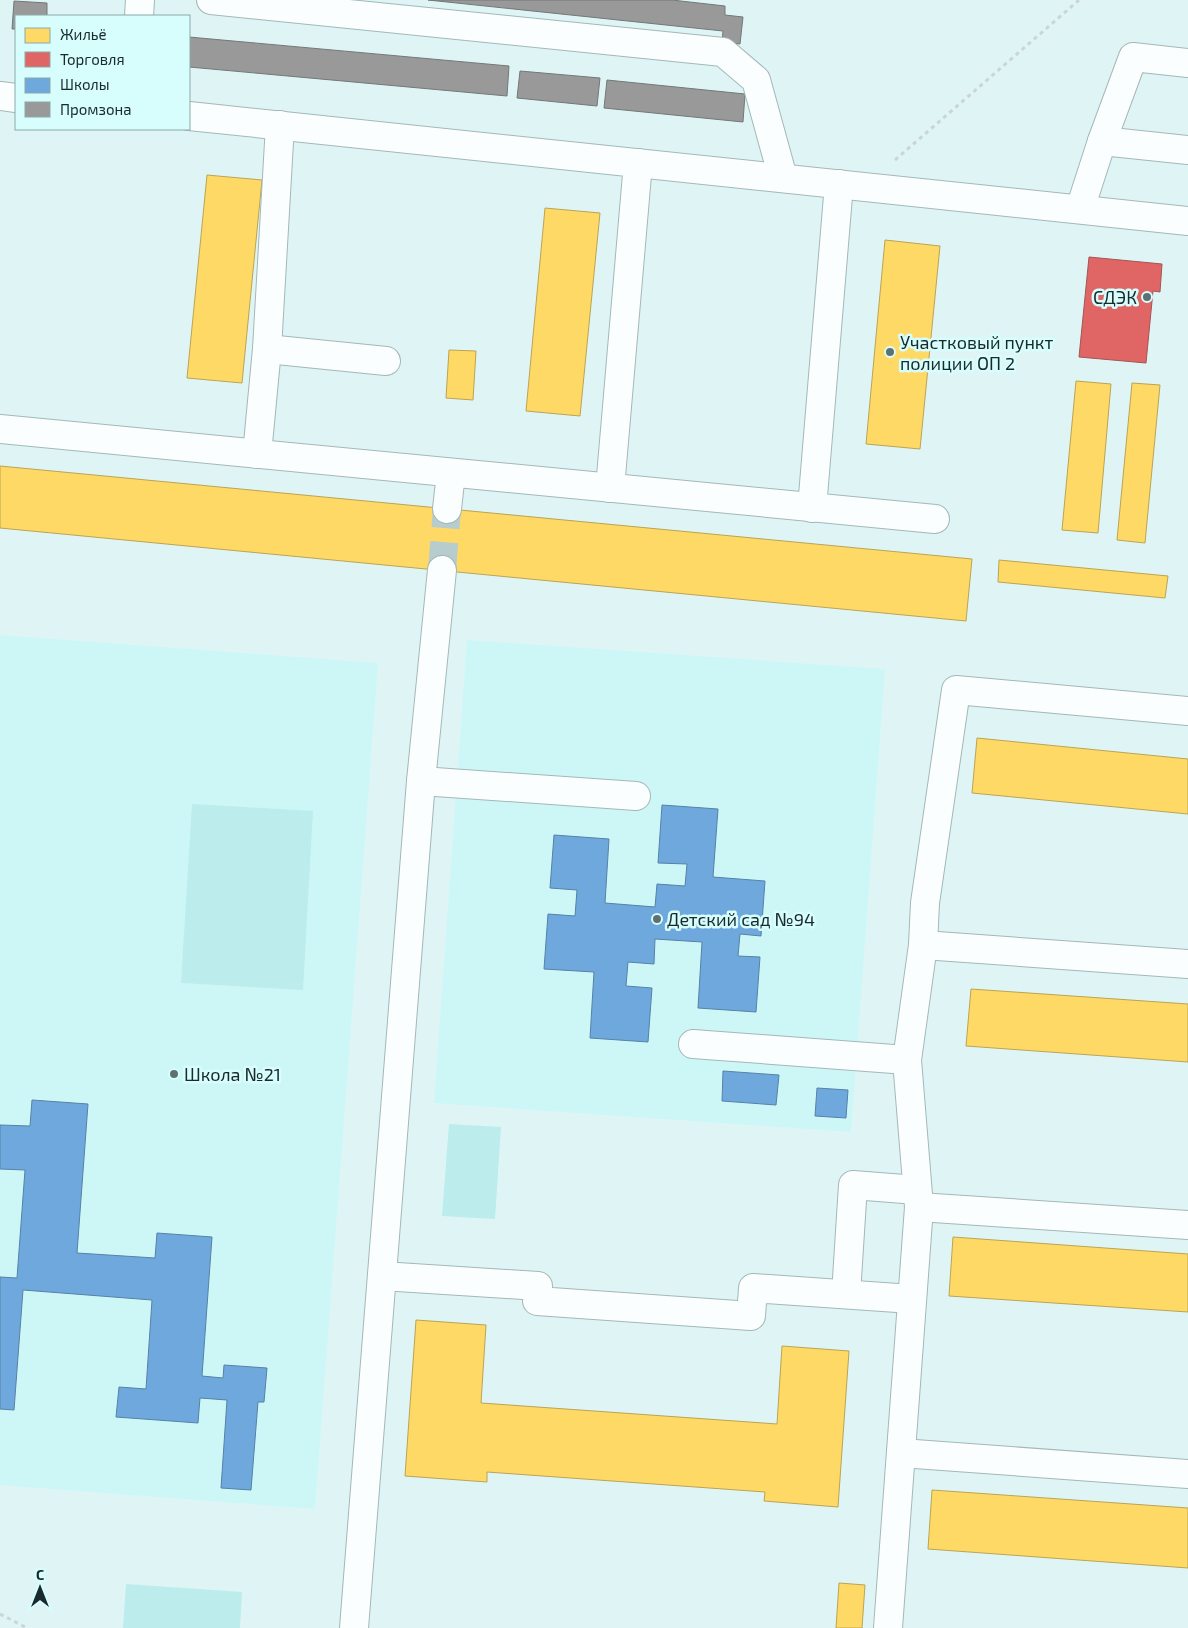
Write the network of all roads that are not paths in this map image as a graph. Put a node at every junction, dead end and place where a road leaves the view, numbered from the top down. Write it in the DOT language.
graph roads {
  1 [pos="140,0"];
  2 [pos="211,0"];
  3 [pos="139,15"];
  4 [pos="1188,63"];
  5 [pos="0,96"];
  6 [pos="15,98"];
  7 [pos="190,116"];
  8 [pos="280,125"];
  9 [pos="1102,141"];
  10 [pos="1188,150"];
  11 [pos="638,163"];
  12 [pos="783,178"];
  13 [pos="852,185"];
  14 [pos="1080,210"];
  15 [pos="1188,221"];
  16 [pos="267,349"];
  17 [pos="386,361"];
  18 [pos="0,429"];
  19 [pos="257,454"];
  20 [pos="451,473"];
  21 [pos="610,488"];
  22 [pos="812,508"];
  23 [pos="448,509"];
  24 [pos="935,519"];
  25 [pos="442,570"];
  26 [pos="1188,711"];
  27 [pos="421,781"];
  28 [pos="636,796"];
  29 [pos="923,945"];
  30 [pos="1188,964"];
  31 [pos="693,1044"];
  32 [pos="907,1060"];
  33 [pos="918,1198"];
  34 [pos="1188,1225"];
  35 [pos="382,1276"];
  36 [pos="846,1294"];
  37 [pos="912,1299"];
  38 [pos="901,1452"];
  39 [pos="1188,1474"];
  40 [pos="354,1628"];
  41 [pos="888,1628"];
  1 -- 3 [label="street"];
  2 -- 12 [label="street"];
  4 -- 9 [label="street"];
  5 -- 6 [label="street"];
  7 -- 8 [label="street"];
  8 -- 11 [label="street"];
  8 -- 16 [label="street"];
  9 -- 10 [label="street"];
  9 -- 14 [label="street"];
  11 -- 12 [label="street"];
  11 -- 21 [label="street"];
  12 -- 13 [label="street"];
  13 -- 14 [label="street"];
  13 -- 22 [label="street"];
  14 -- 15 [label="street"];
  16 -- 17 [label="street"];
  16 -- 19 [label="street"];
  18 -- 19 [label="street"];
  19 -- 20 [label="street"];
  20 -- 21 [label="street"];
  20 -- 23 [label="street"];
  21 -- 22 [label="street"];
  22 -- 24 [label="street"];
  25 -- 27 [label="street"];
  26 -- 29 [label="street"];
  27 -- 28 [label="street"];
  27 -- 35 [label="street"];
  29 -- 30 [label="street"];
  29 -- 32 [label="street"];
  31 -- 32 [label="street"];
  32 -- 33 [label="street"];
  33 -- 34 [label="street"];
  33 -- 36 [label="street"];
  33 -- 37 [label="street"];
  35 -- 36 [label="street"];
  35 -- 40 [label="street"];
  36 -- 37 [label="street"];
  37 -- 38 [label="street"];
  38 -- 39 [label="street"];
  38 -- 41 [label="street"];
}
